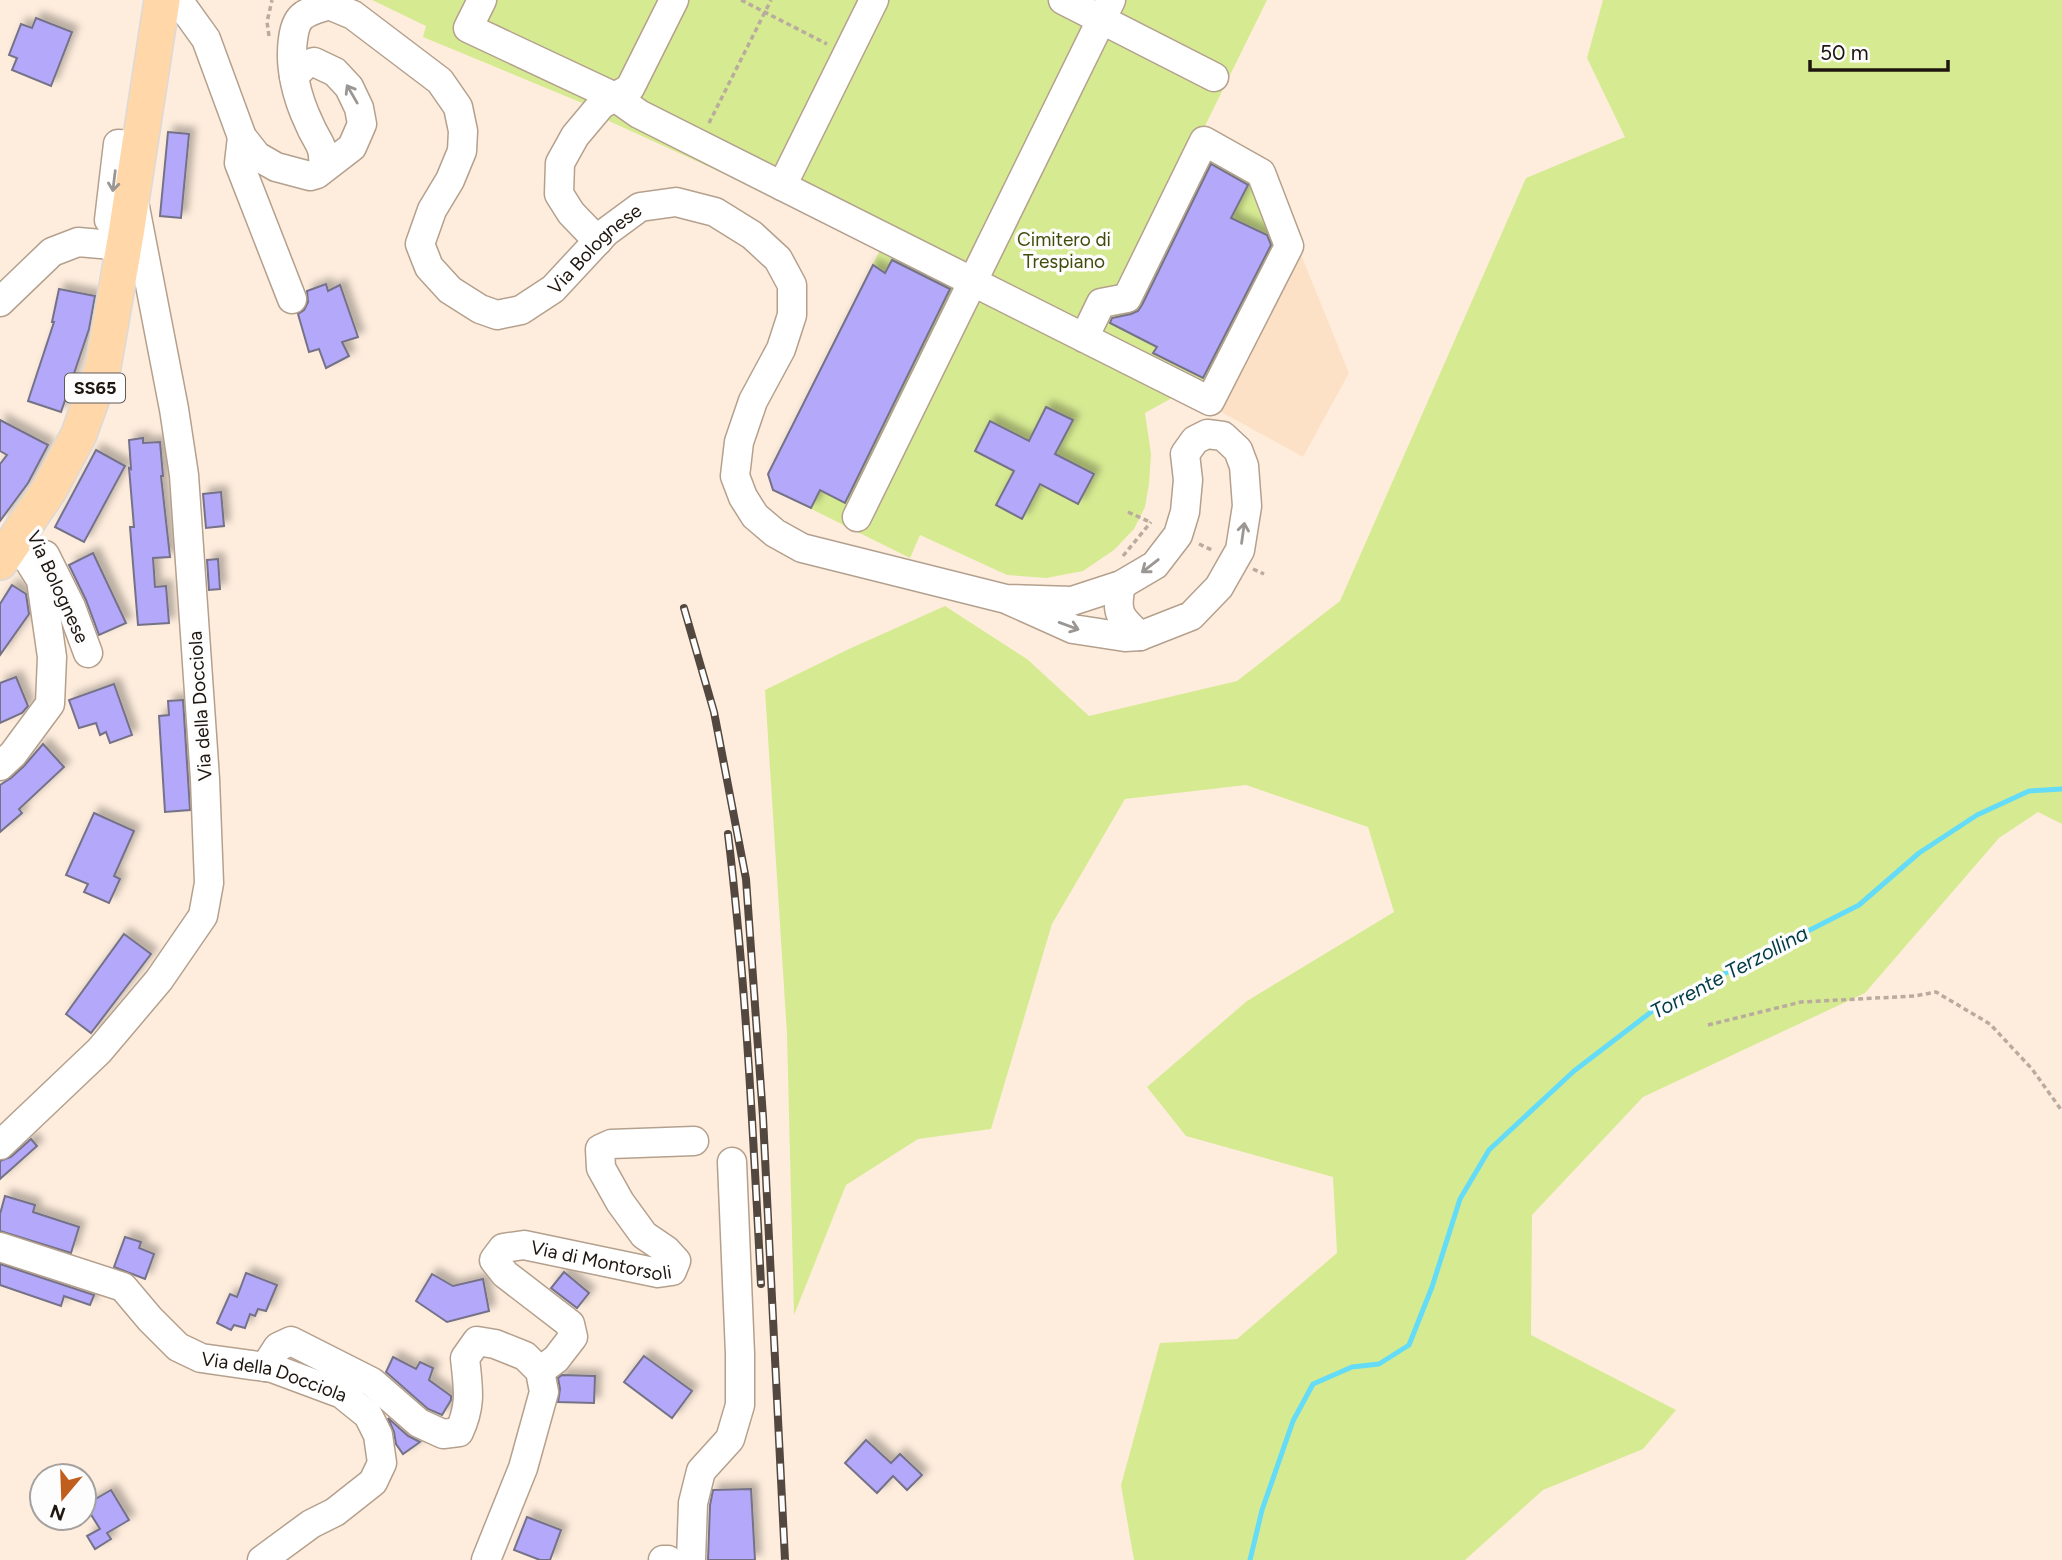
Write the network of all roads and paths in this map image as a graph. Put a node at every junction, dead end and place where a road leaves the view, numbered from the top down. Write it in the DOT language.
graph roads {
  1 [pos="162,0"];
  2 [pos="178,0"];
  3 [pos="272,0"];
  4 [pos="482,0"];
  5 [pos="674,0"];
  6 [pos="741,0"];
  7 [pos="771,0"];
  8 [pos="874,0"];
  9 [pos="1063,0"];
  10 [pos="298,8"];
  11 [pos="1107,10"];
  12 [pos="765,12"];
  13 [pos="272,46"];
  14 [pos="848,54"];
  15 [pos="294,76"];
  16 [pos="1214,77"];
  17 [pos="615,97"];
  18 [pos="242,137"];
  19 [pos="699,144"];
  20 [pos="323,168"];
  21 [pos="782,186"];
  22 [pos="128,224"];
  23 [pos="598,241"];
  24 [pos="0,277"];
  25 [pos="973,282"];
  26 [pos="292,299"];
  27 [pos="0,302"];
  28 [pos="1084,338"];
  29 [pos="857,517"];
  30 [pos="1150,523"];
  31 [pos="14,541"];
  32 [pos="1118,574"];
  33 [pos="1006,599"];
  34 [pos="1140,636"];
  35 [pos="88,653"];
  36 [pos="0,766"];
  37 [pos="1708,1025"];
  38 [pos="2062,1111"];
  39 [pos="694,1141"];
  40 [pos="0,1145"];
  41 [pos="732,1162"];
  42 [pos="0,1247"];
  43 [pos="265,1367"];
  44 [pos="540,1371"];
  45 [pos="262,1560"];
  46 [pos="486,1560"];
  47 [pos="691,1560"];
  1 -- 22 [label="main road, Via Bolognese / SS65"];
  2 -- 18 [label="street"];
  3 -- 13 [label="path"];
  4 -- 17 [label="street"];
  5 -- 17 [label="street"];
  6 -- 12 [label="path"];
  7 -- 12 [label="path"];
  8 -- 14 [label="street"];
  9 -- 11 [label="street"];
  10 -- 15 [label="street, Via Bolognese"];
  10 -- 23 [label="street, Via Bolognese"];
  11 -- 16 [label="street"];
  11 -- 25 [label="street"];
  12 -- 14 [label="path"];
  12 -- 19 [label="path"];
  14 -- 21 [label="street"];
  15 -- 20 [label="street, Via Bolognese"];
  20 -- 15 [label="street, one-way"];
  17 -- 19 [label="street"];
  17 -- 23 [label="street"];
  18 -- 20 [label="street"];
  18 -- 26 [label="street"];
  19 -- 21 [label="street"];
  21 -- 25 [label="street"];
  22 -- 24 [label="street"];
  22 -- 27 [label="street"];
  22 -- 31 [label="main road, Via Bolognese / SS65"];
  22 -- 40 [label="street, Via della Docciola"];
  23 -- 33 [label="street, Via Bolognese"];
  25 -- 28 [label="street"];
  25 -- 29 [label="street"];
  28 -- 28 [label="street"];
  30 -- 32 [label="path"];
  31 -- 35 [label="street, Via Bolognese"];
  31 -- 36 [label="street"];
  32 -- 33 [label="street"];
  32 -- 34 [label="street"];
  34 -- 32 [label="street, one-way"];
  33 -- 34 [label="street, one-way"];
  37 -- 38 [label="path"];
  39 -- 44 [label="street, Via di Montorsoli"];
  41 -- 47 [label="street"];
  42 -- 43 [label="street, Via della Docciola"];
  43 -- 44 [label="street"];
  43 -- 45 [label="street, Via della Docciola"];
  44 -- 46 [label="street"];
}
